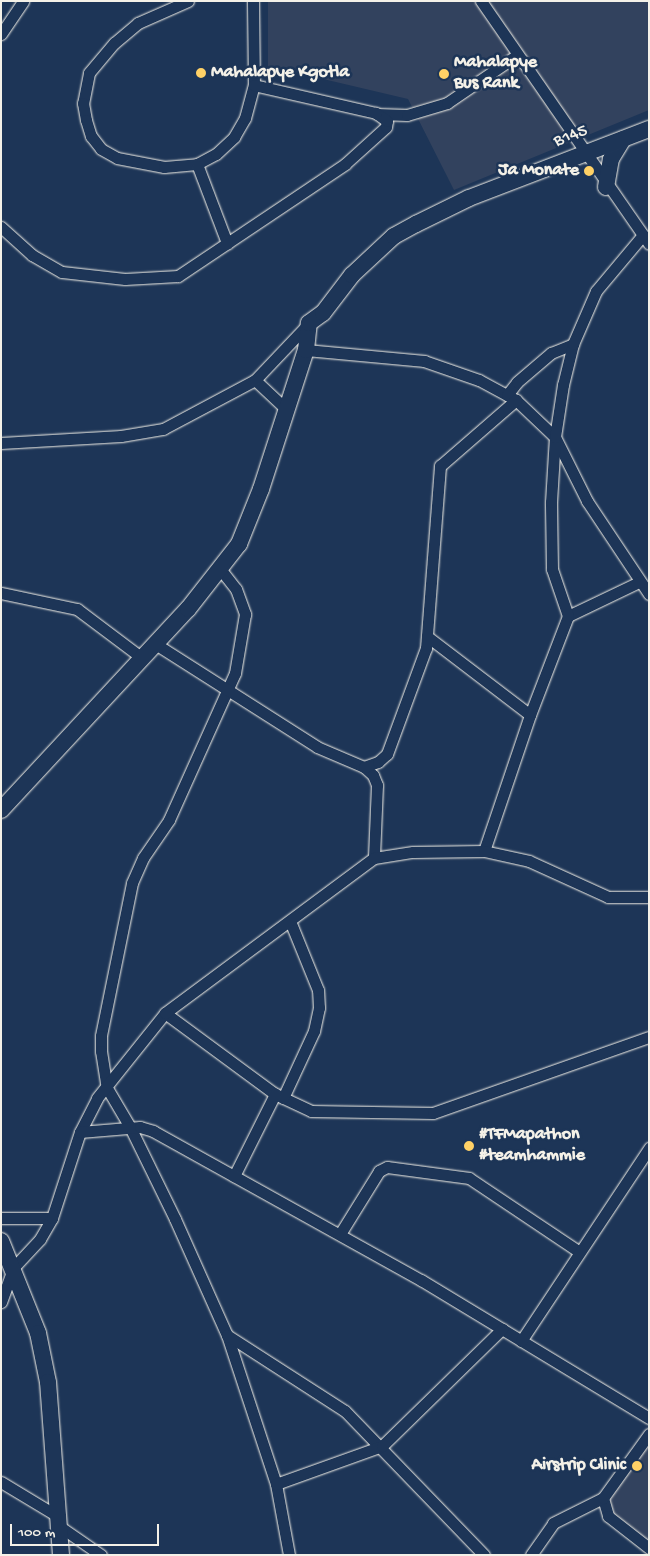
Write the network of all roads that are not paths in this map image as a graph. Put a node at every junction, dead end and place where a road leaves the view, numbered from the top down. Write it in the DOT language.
graph roads {
  1 [pos="23,1"];
  2 [pos="188,1"];
  3 [pos="253,1"];
  4 [pos="481,1"];
  5 [pos="159,7"];
  6 [pos="1,34"];
  7 [pos="517,55"];
  8 [pos="254,85"];
  9 [pos="376,113"];
  10 [pos="649,129"];
  11 [pos="623,139"];
  12 [pos="583,153"];
  13 [pos="197,164"];
  14 [pos="606,187"];
  15 [pos="4,234"];
  16 [pos="646,240"];
  17 [pos="227,243"];
  18 [pos="309,323"];
  19 [pos="573,344"];
  20 [pos="306,350"];
  21 [pos="255,380"];
  22 [pos="512,397"];
  23 [pos="286,410"];
  24 [pos="555,438"];
  25 [pos="1,443"];
  26 [pos="221,570"];
  27 [pos="639,582"];
  28 [pos="1,593"];
  29 [pos="649,594"];
  30 [pos="568,616"];
  31 [pos="428,637"];
  32 [pos="154,643"];
  33 [pos="141,657"];
  34 [pos="229,689"];
  35 [pos="530,715"];
  36 [pos="364,767"];
  37 [pos="1,810"];
  38 [pos="484,851"];
  39 [pos="374,858"];
  40 [pos="649,897"];
  41 [pos="290,921"];
  42 [pos="165,1013"];
  43 [pos="649,1037"];
  44 [pos="108,1088"];
  45 [pos="279,1096"];
  46 [pos="130,1127"];
  47 [pos="80,1132"];
  48 [pos="649,1148"];
  49 [pos="234,1176"];
  50 [pos="1,1218"];
  51 [pos="52,1218"];
  52 [pos="340,1234"];
  53 [pos="1,1241"];
  54 [pos="578,1250"];
  55 [pos="14,1267"];
  56 [pos="1,1302"];
  57 [pos="502,1329"];
  58 [pos="227,1336"];
  59 [pos="521,1341"];
  60 [pos="649,1418"];
  61 [pos="649,1434"];
  62 [pos="382,1446"];
  63 [pos="1,1482"];
  64 [pos="276,1484"];
  65 [pos="602,1498"];
  66 [pos="59,1522"];
  67 [pos="646,1550"];
  68 [pos="61,1555"];
  69 [pos="101,1555"];
  70 [pos="289,1555"];
  71 [pos="484,1555"];
  72 [pos="530,1555"];
  1 -- 6 [label="street"];
  2 -- 5 [label="street"];
  3 -- 8 [label="street"];
  4 -- 7 [label="street"];
  5 -- 13 [label="street"];
  7 -- 9 [label="street"];
  7 -- 12 [label="street"];
  8 -- 9 [label="street"];
  8 -- 13 [label="street"];
  9 -- 17 [label="street"];
  10 -- 11 [label="main road, B145 / B145"];
  11 -- 12 [label="main road, B145 / B145"];
  11 -- 14 [label="main road"];
  12 -- 14 [label="street"];
  12 -- 18 [label="main road, B145 / B145"];
  13 -- 17 [label="street"];
  14 -- 16 [label="street"];
  15 -- 17 [label="street"];
  16 -- 19 [label="street"];
  18 -- 20 [label="main road"];
  18 -- 21 [label="street"];
  19 -- 22 [label="street"];
  19 -- 24 [label="street"];
  20 -- 22 [label="street"];
  20 -- 23 [label="main road"];
  21 -- 23 [label="street"];
  21 -- 25 [label="street"];
  22 -- 24 [label="street"];
  22 -- 31 [label="street"];
  23 -- 26 [label="main road"];
  24 -- 27 [label="street"];
  24 -- 30 [label="street"];
  26 -- 32 [label="main road"];
  26 -- 34 [label="street"];
  27 -- 29 [label="street"];
  27 -- 30 [label="street"];
  28 -- 33 [label="street"];
  30 -- 35 [label="street"];
  31 -- 35 [label="street"];
  31 -- 36 [label="street"];
  32 -- 33 [label="main road"];
  32 -- 34 [label="street"];
  33 -- 37 [label="main road"];
  34 -- 36 [label="street"];
  34 -- 44 [label="street"];
  35 -- 38 [label="street"];
  36 -- 39 [label="street"];
  38 -- 39 [label="street"];
  38 -- 40 [label="street"];
  39 -- 41 [label="street"];
  41 -- 42 [label="street"];
  41 -- 45 [label="street"];
  42 -- 44 [label="street"];
  42 -- 45 [label="street"];
  43 -- 45 [label="street"];
  44 -- 46 [label="street"];
  44 -- 47 [label="street"];
  45 -- 49 [label="street"];
  46 -- 47 [label="street"];
  46 -- 49 [label="street"];
  46 -- 58 [label="street"];
  47 -- 51 [label="street"];
  48 -- 54 [label="street"];
  49 -- 52 [label="street"];
  50 -- 51 [label="street"];
  51 -- 55 [label="street"];
  52 -- 54 [label="street"];
  52 -- 57 [label="street"];
  53 -- 55 [label="main road"];
  54 -- 59 [label="street"];
  55 -- 56 [label="street"];
  55 -- 66 [label="main road"];
  57 -- 59 [label="street"];
  57 -- 62 [label="street"];
  58 -- 62 [label="street"];
  58 -- 64 [label="street"];
  59 -- 60 [label="street"];
  61 -- 65 [label="street"];
  62 -- 64 [label="street"];
  62 -- 71 [label="street"];
  63 -- 66 [label="street"];
  64 -- 70 [label="street"];
  65 -- 67 [label="street"];
  65 -- 72 [label="street"];
  66 -- 68 [label="main road"];
  66 -- 69 [label="street"];
}
